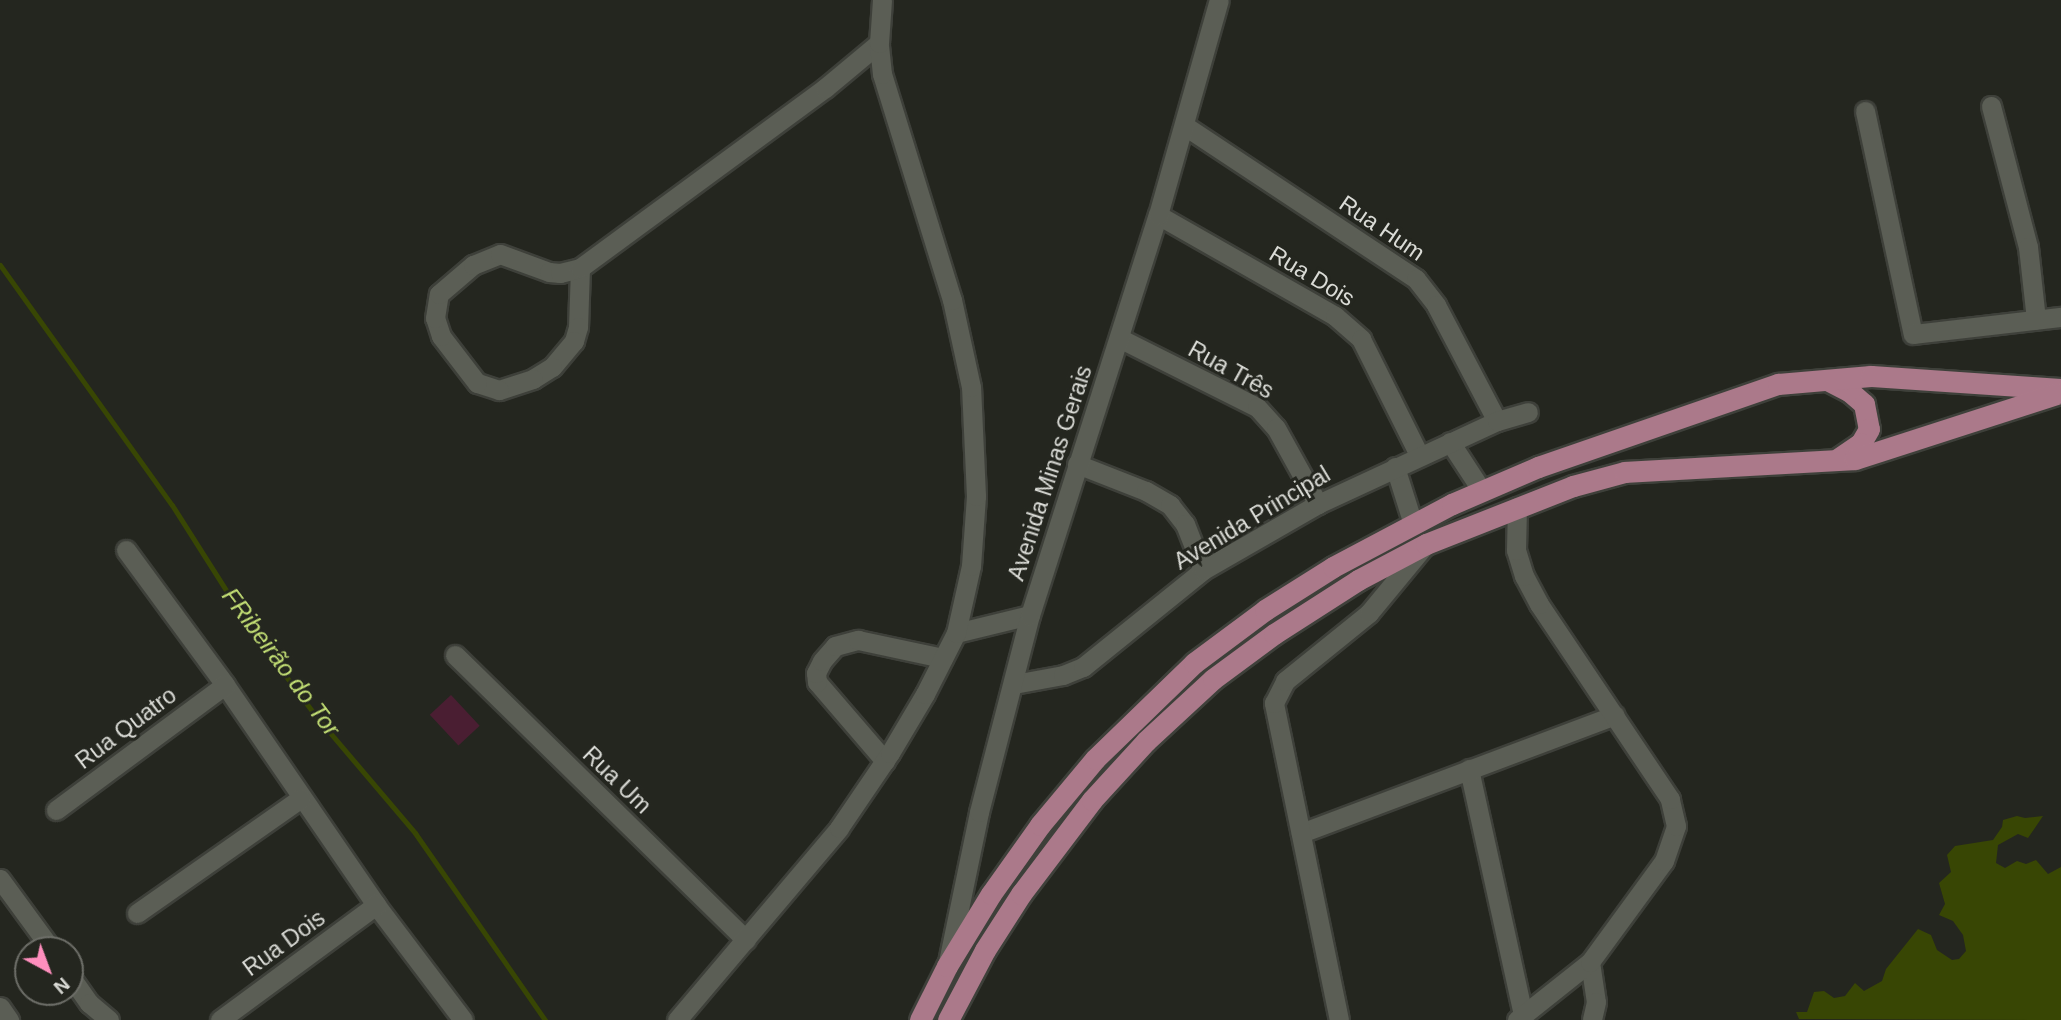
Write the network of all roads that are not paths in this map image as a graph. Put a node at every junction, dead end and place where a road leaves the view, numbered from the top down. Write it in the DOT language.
graph roads {
  1 [pos="882,0"];
  2 [pos="1219,0"];
  3 [pos="879,43"];
  4 [pos="1990,106"];
  5 [pos="1864,111"];
  6 [pos="1185,126"];
  7 [pos="1158,215"];
  8 [pos="580,268"];
  9 [pos="2061,317"];
  10 [pos="2036,320"];
  11 [pos="1119,338"];
  12 [pos="1827,380"];
  13 [pos="2061,391"];
  14 [pos="1528,412"];
  15 [pos="1497,421"];
  16 [pos="1450,442"];
  17 [pos="1419,455"];
  18 [pos="1838,460"];
  19 [pos="1077,464"];
  20 [pos="1395,467"];
  21 [pos="1482,491"];
  22 [pos="1318,503"];
  23 [pos="1517,507"];
  24 [pos="1413,524"];
  25 [pos="1426,544"];
  26 [pos="126,550"];
  27 [pos="1203,570"];
  28 [pos="1030,615"];
  29 [pos="956,633"];
  30 [pos="455,655"];
  31 [pos="943,658"];
  32 [pos="1014,684"];
  33 [pos="225,685"];
  34 [pos="1615,715"];
  35 [pos="885,761"];
  36 [pos="1469,769"];
  37 [pos="301,798"];
  38 [pos="56,810"];
  39 [pos="1301,833"];
  40 [pos="0,878"];
  41 [pos="376,905"];
  42 [pos="136,913"];
  43 [pos="41,936"];
  44 [pos="746,940"];
  45 [pos="1590,962"];
  46 [pos="947,966"];
  47 [pos="84,996"];
  48 [pos="0,1007"];
  49 [pos="456,1018"];
  50 [pos="1520,1018"];
  51 [pos="9,1020"];
  52 [pos="109,1020"];
  53 [pos="220,1020"];
  54 [pos="677,1020"];
  55 [pos="920,1020"];
  56 [pos="948,1020"];
  57 [pos="1339,1020"];
  58 [pos="1592,1020"];
  1 -- 3 [label="street"];
  2 -- 6 [label="street, Avenida Minas Gerais"];
  3 -- 8 [label="street"];
  3 -- 29 [label="street"];
  4 -- 10 [label="street"];
  5 -- 10 [label="street"];
  6 -- 7 [label="street, Avenida Minas Gerais"];
  6 -- 15 [label="street, Rua Hum"];
  7 -- 11 [label="street, Avenida Minas Gerais"];
  7 -- 17 [label="street, Rua Dois"];
  8 -- 8 [label="street"];
  9 -- 10 [label="street"];
  11 -- 19 [label="street, Avenida Minas Gerais"];
  11 -- 22 [label="street, Rua Três"];
  12 -- 13 [label="main road"];
  12 -- 18 [label="main road"];
  12 -- 21 [label="main road"];
  13 -- 18 [label="main road"];
  14 -- 15 [label="street, Avenida Principal"];
  15 -- 16 [label="street, Avenida Principal"];
  16 -- 17 [label="street, Avenida Principal"];
  16 -- 21 [label="street"];
  17 -- 20 [label="street, Avenida Principal"];
  18 -- 23 [label="main road"];
  19 -- 27 [label="street"];
  19 -- 28 [label="street, Avenida Minas Gerais"];
  20 -- 22 [label="street, Avenida Principal"];
  20 -- 24 [label="street"];
  21 -- 24 [label="main road"];
  22 -- 27 [label="street, Avenida Principal"];
  23 -- 25 [label="main road"];
  23 -- 34 [label="street"];
  24 -- 46 [label="main road"];
  25 -- 39 [label="street"];
  25 -- 56 [label="main road"];
  26 -- 33 [label="street"];
  27 -- 32 [label="street, Avenida Principal"];
  28 -- 29 [label="street"];
  28 -- 32 [label="street, Avenida Minas Gerais"];
  29 -- 31 [label="street"];
  30 -- 44 [label="street, Rua Um"];
  31 -- 35 [label="street"];
  31 -- 35 [label="street"];
  32 -- 46 [label="street, Avenida Minas Gerais"];
  33 -- 37 [label="street"];
  33 -- 38 [label="street, Rua Quatro"];
  34 -- 36 [label="street"];
  34 -- 45 [label="street"];
  35 -- 44 [label="street"];
  36 -- 39 [label="street"];
  36 -- 50 [label="street"];
  37 -- 41 [label="street"];
  37 -- 42 [label="street"];
  39 -- 57 [label="street"];
  40 -- 43 [label="street"];
  41 -- 49 [label="street"];
  41 -- 53 [label="street, Rua Dois"];
  44 -- 54 [label="street"];
  45 -- 50 [label="street"];
  45 -- 58 [label="street"];
  46 -- 55 [label="main road"];
  47 -- 52 [label="street"];
  48 -- 51 [label="street"];
}
